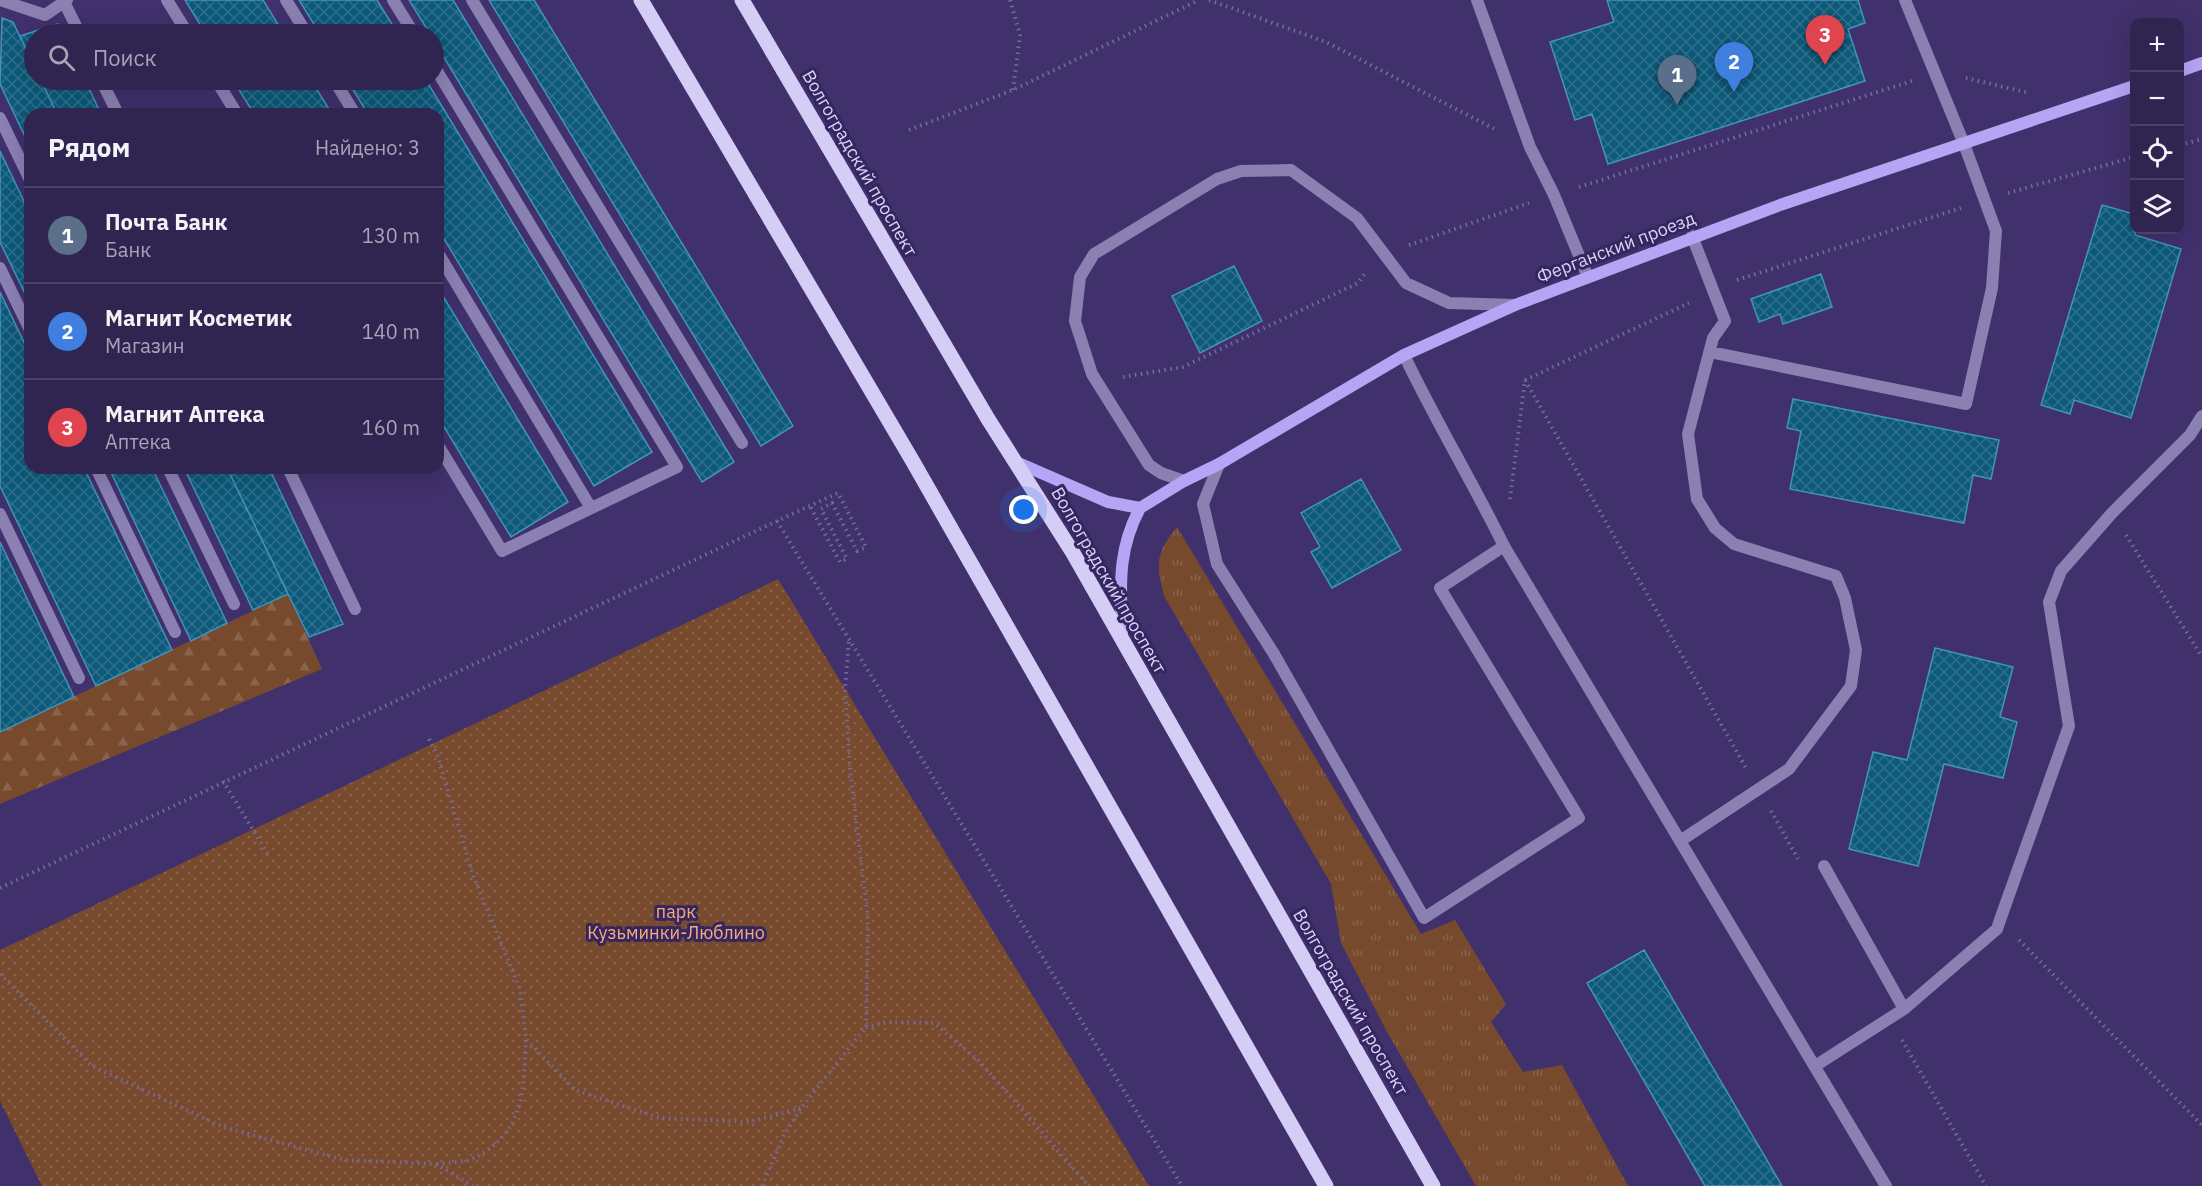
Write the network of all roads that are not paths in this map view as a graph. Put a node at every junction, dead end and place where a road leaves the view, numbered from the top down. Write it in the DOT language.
graph roads {
  1 [pos="0,0"];
  2 [pos="167,0"];
  3 [pos="286,0"];
  4 [pos="393,0"];
  5 [pos="472,0"];
  6 [pos="641,0"];
  7 [pos="742,0"];
  8 [pos="1477,0"];
  9 [pos="1905,0"];
  10 [pos="66,1"];
  11 [pos="76,24"];
  12 [pos="182,24"];
  13 [pos="301,24"];
  14 [pos="408,24"];
  15 [pos="2202,63"];
  16 [pos="2184,69"];
  17 [pos="444,83"];
  18 [pos="2130,87"];
  19 [pos="106,90"];
  20 [pos="222,90"];
  21 [pos="340,90"];
  22 [pos="115,108"];
  23 [pos="233,108"];
  24 [pos="351,108"];
  25 [pos="0,118"];
  26 [pos="1964,144"];
  27 [pos="24,168"];
  28 [pos="1692,236"];
  29 [pos="444,263"];
  30 [pos="0,268"];
  31 [pos="1587,275"];
  32 [pos="1515,305"];
  33 [pos="24,318"];
  34 [pos="1710,352"];
  35 [pos="1404,355"];
  36 [pos="2202,416"];
  37 [pos="742,443"];
  38 [pos="444,455"];
  39 [pos="1016,462"];
  40 [pos="1219,464"];
  41 [pos="99,474"];
  42 [pos="171,474"];
  43 [pos="291,474"];
  44 [pos="1184,481"];
  45 [pos="591,508"];
  46 [pos="1140,508"];
  47 [pos="0,514"];
  48 [pos="1504,546"];
  49 [pos="234,604"];
  50 [pos="355,609"];
  51 [pos="175,632"];
  52 [pos="1122,640"];
  53 [pos="79,678"];
  54 [pos="1680,841"];
  55 [pos="1824,866"];
  56 [pos="1905,1010"];
  57 [pos="1815,1066"];
  58 [pos="1326,1186"];
  59 [pos="1433,1186"];
  60 [pos="1886,1186"];
  1 -- 10 [label="street"];
  2 -- 12 [label="street"];
  3 -- 13 [label="street"];
  4 -- 14 [label="street"];
  5 -- 37 [label="street"];
  6 -- 58 [label="main road"];
  7 -- 39 [label="main road, Волгоградский проспект"];
  8 -- 31 [label="street"];
  9 -- 26 [label="street"];
  10 -- 11 [label="street"];
  15 -- 16 [label="street"];
  17 -- 45 [label="street"];
  18 -- 26 [label="street, Ферганский проезд"];
  19 -- 22 [label="street"];
  20 -- 23 [label="street"];
  21 -- 24 [label="street"];
  25 -- 27 [label="street"];
  26 -- 28 [label="street, Ферганский проезд"];
  26 -- 34 [label="street"];
  28 -- 31 [label="street, Ферганский проезд"];
  28 -- 34 [label="street"];
  29 -- 45 [label="street"];
  30 -- 33 [label="street"];
  31 -- 32 [label="street, Ферганский проезд"];
  32 -- 35 [label="street, Ферганский проезд"];
  32 -- 44 [label="street"];
  34 -- 54 [label="street"];
  35 -- 40 [label="street, Ферганский проезд"];
  35 -- 48 [label="street"];
  36 -- 56 [label="street"];
  38 -- 45 [label="street"];
  39 -- 46 [label="street"];
  39 -- 52 [label="main road, Волгоградский проспект"];
  40 -- 44 [label="street, Ферганский проезд"];
  40 -- 48 [label="street"];
  41 -- 51 [label="street"];
  42 -- 49 [label="street"];
  43 -- 50 [label="street"];
  44 -- 46 [label="street, Ферганский проезд"];
  46 -- 52 [label="street"];
  47 -- 53 [label="street"];
  48 -- 54 [label="street"];
  52 -- 59 [label="main road, Волгоградский проспект"];
  54 -- 57 [label="street"];
  55 -- 56 [label="street"];
  56 -- 57 [label="street"];
  57 -- 60 [label="street"];
}
